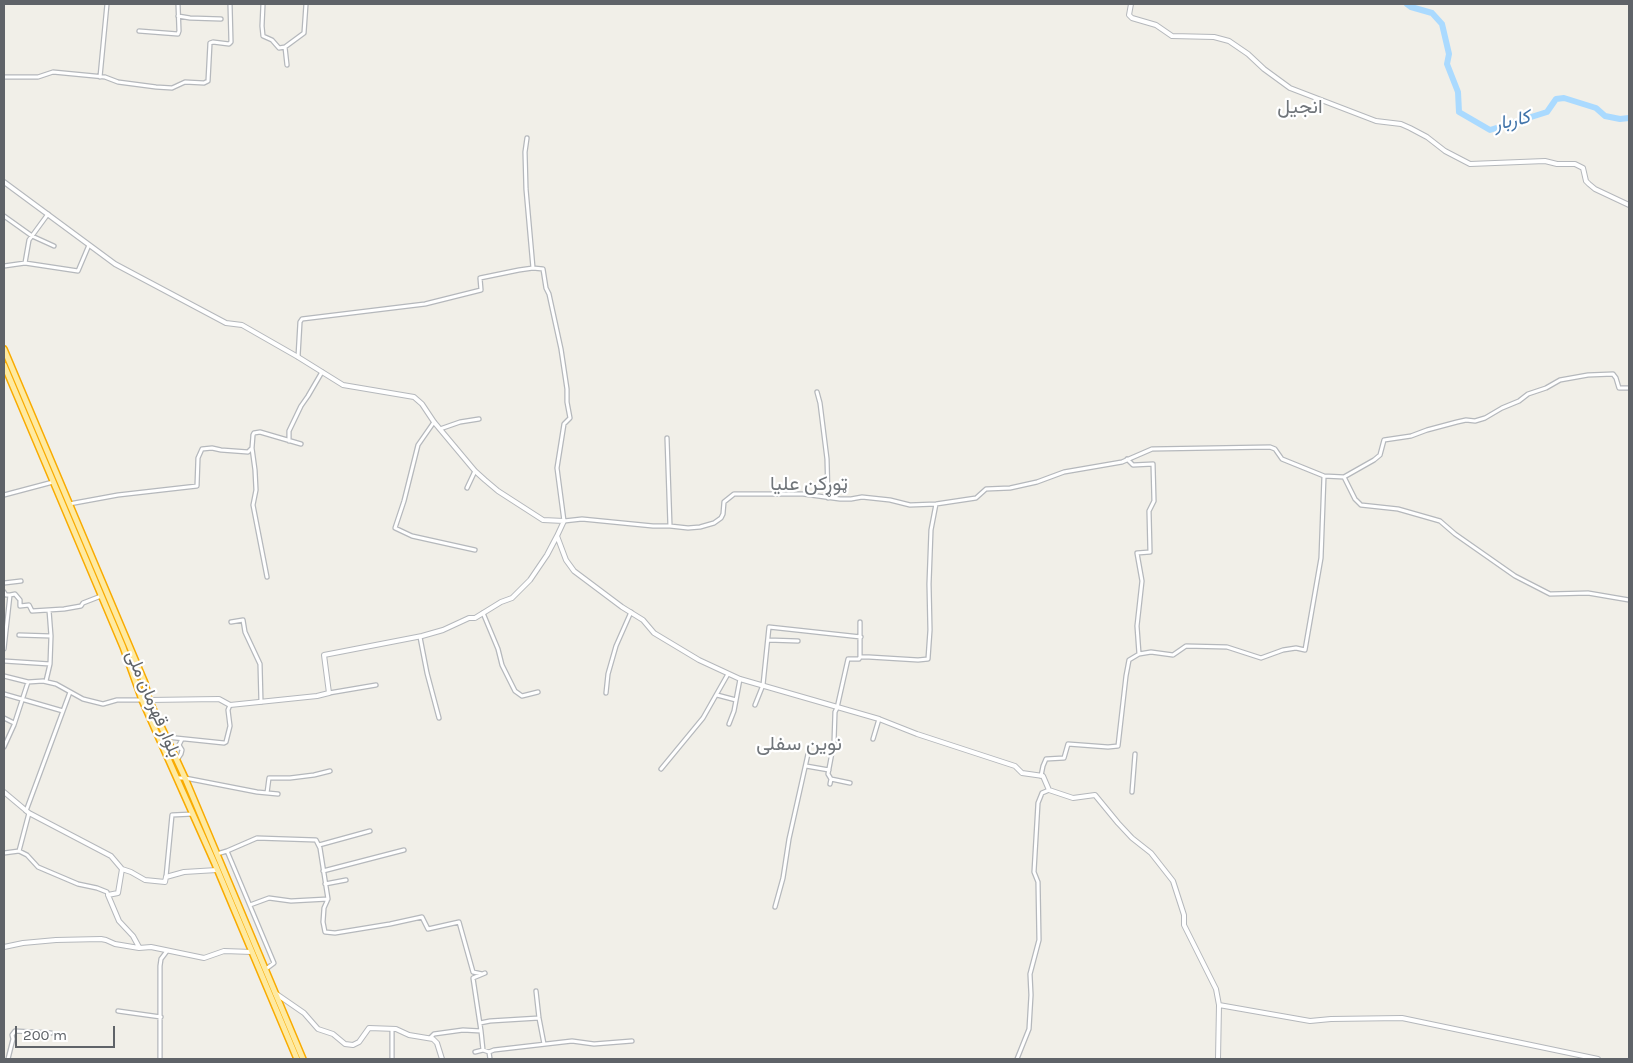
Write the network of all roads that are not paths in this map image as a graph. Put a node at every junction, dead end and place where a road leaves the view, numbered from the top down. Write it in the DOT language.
graph roads {
  1 [pos="107,4"];
  2 [pos="178,4"];
  3 [pos="230,4"];
  4 [pos="263,4"];
  5 [pos="306,4"];
  6 [pos="1130,4"];
  7 [pos="178,16"];
  8 [pos="221,19"];
  9 [pos="140,31"];
  10 [pos="285,47"];
  11 [pos="286,66"];
  12 [pos="4,77"];
  13 [pos="100,77"];
  14 [pos="527,138"];
  15 [pos="4,182"];
  16 [pos="1629,205"];
  17 [pos="48,214"];
  18 [pos="4,217"];
  19 [pos="32,236"];
  20 [pos="89,245"];
  21 [pos="54,246"];
  22 [pos="25,264"];
  23 [pos="4,266"];
  24 [pos="533,268"];
  25 [pos="4,349"];
  26 [pos="298,357"];
  27 [pos="6,364"];
  28 [pos="322,372"];
  29 [pos="1629,388"];
  30 [pos="817,392"];
  31 [pos="479,419"];
  32 [pos="434,422"];
  33 [pos="440,429"];
  34 [pos="667,438"];
  35 [pos="289,441"];
  36 [pos="301,444"];
  37 [pos="252,448"];
  38 [pos="1128,459"];
  39 [pos="475,471"];
  40 [pos="1324,476"];
  41 [pos="1344,477"];
  42 [pos="53,482"];
  43 [pos="467,488"];
  44 [pos="4,495"];
  45 [pos="828,498"];
  46 [pos="68,504"];
  47 [pos="936,504"];
  48 [pos="564,521"];
  49 [pos="670,526"];
  50 [pos="557,536"];
  51 [pos="475,550"];
  52 [pos="267,577"];
  53 [pos="20,581"];
  54 [pos="4,582"];
  55 [pos="4,592"];
  56 [pos="10,595"];
  57 [pos="101,596"];
  58 [pos="1629,600"];
  59 [pos="49,610"];
  60 [pos="483,612"];
  61 [pos="630,612"];
  62 [pos="231,622"];
  63 [pos="860,622"];
  64 [pos="19,635"];
  65 [pos="51,636"];
  66 [pos="420,636"];
  67 [pos="860,637"];
  68 [pos="768,640"];
  69 [pos="798,641"];
  70 [pos="4,650"];
  71 [pos="1139,654"];
  72 [pos="860,657"];
  73 [pos="4,661"];
  74 [pos="50,664"];
  75 [pos="728,674"];
  76 [pos="4,676"];
  77 [pos="740,679"];
  78 [pos="46,681"];
  79 [pos="28,682"];
  80 [pos="376,685"];
  81 [pos="763,685"];
  82 [pos="70,692"];
  83 [pos="538,692"];
  84 [pos="329,693"];
  85 [pos="606,693"];
  86 [pos="4,694"];
  87 [pos="717,695"];
  88 [pos="22,700"];
  89 [pos="142,700"];
  90 [pos="150,700"];
  91 [pos="736,700"];
  92 [pos="261,702"];
  93 [pos="230,704"];
  94 [pos="755,705"];
  95 [pos="837,708"];
  96 [pos="63,711"];
  97 [pos="4,718"];
  98 [pos="439,718"];
  99 [pos="879,719"];
  100 [pos="14,723"];
  101 [pos="730,724"];
  102 [pos="166,736"];
  103 [pos="182,738"];
  104 [pos="873,739"];
  105 [pos="4,747"];
  106 [pos="808,754"];
  107 [pos="1135,754"];
  108 [pos="177,760"];
  109 [pos="806,766"];
  110 [pos="661,769"];
  111 [pos="829,770"];
  112 [pos="330,771"];
  113 [pos="1041,776"];
  114 [pos="177,778"];
  115 [pos="185,778"];
  116 [pos="831,779"];
  117 [pos="850,783"];
  118 [pos="830,784"];
  119 [pos="1048,790"];
  120 [pos="4,792"];
  121 [pos="1132,792"];
  122 [pos="266,793"];
  123 [pos="278,794"];
  124 [pos="28,812"];
  125 [pos="193,814"];
  126 [pos="370,831"];
  127 [pos="318,845"];
  128 [pos="404,850"];
  129 [pos="227,851"];
  130 [pos="19,852"];
  131 [pos="4,853"];
  132 [pos="217,854"];
  133 [pos="122,869"];
  134 [pos="217,870"];
  135 [pos="323,871"];
  136 [pos="166,877"];
  137 [pos="346,880"];
  138 [pos="325,884"];
  139 [pos="108,895"];
  140 [pos="328,900"];
  141 [pos="250,905"];
  142 [pos="775,907"];
  143 [pos="4,947"];
  144 [pos="139,948"];
  145 [pos="167,950"];
  146 [pos="252,952"];
  147 [pos="266,969"];
  148 [pos="268,991"];
  149 [pos="536,991"];
  150 [pos="275,993"];
  151 [pos="1219,1005"];
  152 [pos="118,1012"];
  153 [pos="161,1017"];
  154 [pos="539,1018"];
  155 [pos="480,1023"];
  156 [pos="392,1029"];
  157 [pos="480,1030"];
  158 [pos="51,1033"];
  159 [pos="430,1038"];
  160 [pos="632,1041"];
  161 [pos="544,1044"];
  162 [pos="483,1050"];
  163 [pos="475,1052"];
  164 [pos="489,1052"];
  165 [pos="8,1059"];
  166 [pos="160,1059"];
  167 [pos="297,1059"];
  168 [pos="304,1059"];
  169 [pos="392,1059"];
  170 [pos="442,1059"];
  171 [pos="490,1059"];
  172 [pos="1017,1059"];
  173 [pos="1218,1059"];
  174 [pos="1598,1059"];
  1 -- 13 [label="street"];
  2 -- 7 [label="street"];
  3 -- 13 [label="street"];
  4 -- 10 [label="street"];
  5 -- 10 [label="street"];
  6 -- 16 [label="street"];
  7 -- 8 [label="street"];
  7 -- 9 [label="street"];
  10 -- 11 [label="street"];
  12 -- 13 [label="street"];
  14 -- 24 [label="street"];
  15 -- 17 [label="street"];
  17 -- 19 [label="street"];
  17 -- 20 [label="street"];
  18 -- 19 [label="street"];
  19 -- 21 [label="street"];
  19 -- 22 [label="street"];
  20 -- 22 [label="street"];
  20 -- 26 [label="street"];
  22 -- 23 [label="street"];
  24 -- 26 [label="street"];
  24 -- 48 [label="street"];
  25 -- 27 [label="highway, بلوار قهرمان ملی"];
  26 -- 28 [label="street"];
  27 -- 42 [label="highway, بلوار قهرمان ملی"];
  27 -- 46 [label="highway, بلوار قهرمان ملی"];
  28 -- 32 [label="street"];
  28 -- 35 [label="street"];
  29 -- 41 [label="street"];
  30 -- 45 [label="street"];
  31 -- 33 [label="street"];
  32 -- 33 [label="street"];
  32 -- 51 [label="street"];
  33 -- 39 [label="street"];
  34 -- 49 [label="street"];
  35 -- 36 [label="street"];
  35 -- 37 [label="street"];
  37 -- 46 [label="street"];
  37 -- 52 [label="street"];
  38 -- 40 [label="street"];
  38 -- 47 [label="street"];
  38 -- 71 [label="street"];
  39 -- 43 [label="street"];
  39 -- 48 [label="street"];
  40 -- 41 [label="street"];
  40 -- 71 [label="street"];
  41 -- 58 [label="street"];
  42 -- 44 [label="street"];
  42 -- 57 [label="highway, بلوار قهرمان ملی"];
  45 -- 47 [label="street"];
  45 -- 49 [label="street"];
  46 -- 90 [label="highway, بلوار قهرمان ملی"];
  47 -- 72 [label="street"];
  48 -- 49 [label="street"];
  48 -- 50 [label="street"];
  50 -- 60 [label="street"];
  50 -- 61 [label="street"];
  53 -- 54 [label="street"];
  55 -- 56 [label="street"];
  56 -- 59 [label="street"];
  56 -- 70 [label="street"];
  57 -- 59 [label="street"];
  57 -- 89 [label="highway, بلوار قهرمان ملی"];
  59 -- 65 [label="street"];
  60 -- 66 [label="street"];
  60 -- 83 [label="street"];
  61 -- 75 [label="street"];
  61 -- 85 [label="street"];
  62 -- 92 [label="street"];
  63 -- 67 [label="street"];
  64 -- 65 [label="street"];
  65 -- 74 [label="street"];
  66 -- 84 [label="street"];
  66 -- 98 [label="street"];
  67 -- 68 [label="street"];
  67 -- 72 [label="street"];
  68 -- 69 [label="street"];
  68 -- 81 [label="street"];
  71 -- 113 [label="street"];
  72 -- 95 [label="street"];
  73 -- 74 [label="street"];
  74 -- 78 [label="street"];
  75 -- 77 [label="street"];
  75 -- 87 [label="street"];
  76 -- 79 [label="street"];
  77 -- 81 [label="street"];
  77 -- 91 [label="street"];
  78 -- 79 [label="street"];
  78 -- 82 [label="street"];
  79 -- 88 [label="street"];
  80 -- 84 [label="street"];
  81 -- 94 [label="street"];
  81 -- 95 [label="street"];
  82 -- 89 [label="street"];
  82 -- 96 [label="street"];
  84 -- 92 [label="street"];
  86 -- 88 [label="street"];
  87 -- 91 [label="street"];
  87 -- 110 [label="street"];
  88 -- 96 [label="street"];
  88 -- 100 [label="street"];
  89 -- 90 [label="street"];
  89 -- 114 [label="highway, بلوار قهرمان ملی"];
  90 -- 93 [label="street"];
  90 -- 102 [label="highway, بلوار قهرمان ملی"];
  91 -- 101 [label="street"];
  92 -- 93 [label="street"];
  93 -- 103 [label="street"];
  95 -- 99 [label="street"];
  95 -- 111 [label="street"];
  96 -- 124 [label="street"];
  97 -- 100 [label="street"];
  99 -- 104 [label="street"];
  99 -- 113 [label="street"];
  100 -- 105 [label="street"];
  102 -- 103 [label="street"];
  102 -- 108 [label="highway, بلوار قهرمان ملی"];
  103 -- 108 [label="street"];
  106 -- 109 [label="street"];
  107 -- 121 [label="street"];
  108 -- 115 [label="highway, بلوار قهرمان ملی"];
  109 -- 111 [label="street"];
  109 -- 142 [label="street"];
  111 -- 116 [label="street"];
  112 -- 122 [label="street"];
  113 -- 119 [label="street"];
  114 -- 115 [label="street"];
  114 -- 125 [label="highway, بلوار قهرمان ملی"];
  115 -- 122 [label="street"];
  115 -- 132 [label="highway, بلوار قهرمان ملی"];
  116 -- 117 [label="street"];
  116 -- 118 [label="street"];
  119 -- 151 [label="street"];
  119 -- 172 [label="street"];
  120 -- 124 [label="street"];
  122 -- 123 [label="street"];
  124 -- 130 [label="street"];
  124 -- 133 [label="street"];
  125 -- 134 [label="highway, بلوار قهرمان ملی"];
  125 -- 136 [label="street"];
  126 -- 127 [label="street"];
  127 -- 129 [label="street"];
  127 -- 135 [label="street"];
  128 -- 135 [label="street"];
  129 -- 132 [label="street"];
  129 -- 141 [label="street"];
  130 -- 131 [label="street"];
  130 -- 139 [label="street"];
  132 -- 147 [label="highway, بلوار قهرمان ملی"];
  133 -- 136 [label="street"];
  133 -- 139 [label="street"];
  134 -- 136 [label="street"];
  134 -- 146 [label="highway, بلوار قهرمان ملی"];
  135 -- 138 [label="street"];
  137 -- 138 [label="street"];
  138 -- 140 [label="street"];
  139 -- 144 [label="street"];
  140 -- 141 [label="street"];
  140 -- 155 [label="street"];
  141 -- 147 [label="street"];
  143 -- 144 [label="street"];
  144 -- 145 [label="street"];
  145 -- 146 [label="street"];
  145 -- 153 [label="street"];
  146 -- 148 [label="highway, بلوار قهرمان ملی"];
  147 -- 150 [label="highway, بلوار قهرمان ملی"];
  148 -- 150 [label="street"];
  148 -- 167 [label="highway, بلوار قهرمان ملی"];
  149 -- 154 [label="street"];
  150 -- 156 [label="street"];
  150 -- 168 [label="highway, بلوار قهرمان ملی"];
  151 -- 173 [label="street"];
  151 -- 174 [label="street"];
  152 -- 153 [label="street"];
  153 -- 166 [label="street"];
  154 -- 155 [label="street"];
  154 -- 161 [label="street"];
  155 -- 157 [label="street"];
  156 -- 159 [label="street"];
  156 -- 169 [label="street"];
  157 -- 159 [label="street"];
  157 -- 162 [label="street"];
  158 -- 165 [label="street"];
  159 -- 170 [label="street"];
  160 -- 161 [label="street"];
  161 -- 164 [label="street"];
  162 -- 163 [label="street"];
  162 -- 164 [label="street"];
  164 -- 171 [label="street"];
}
